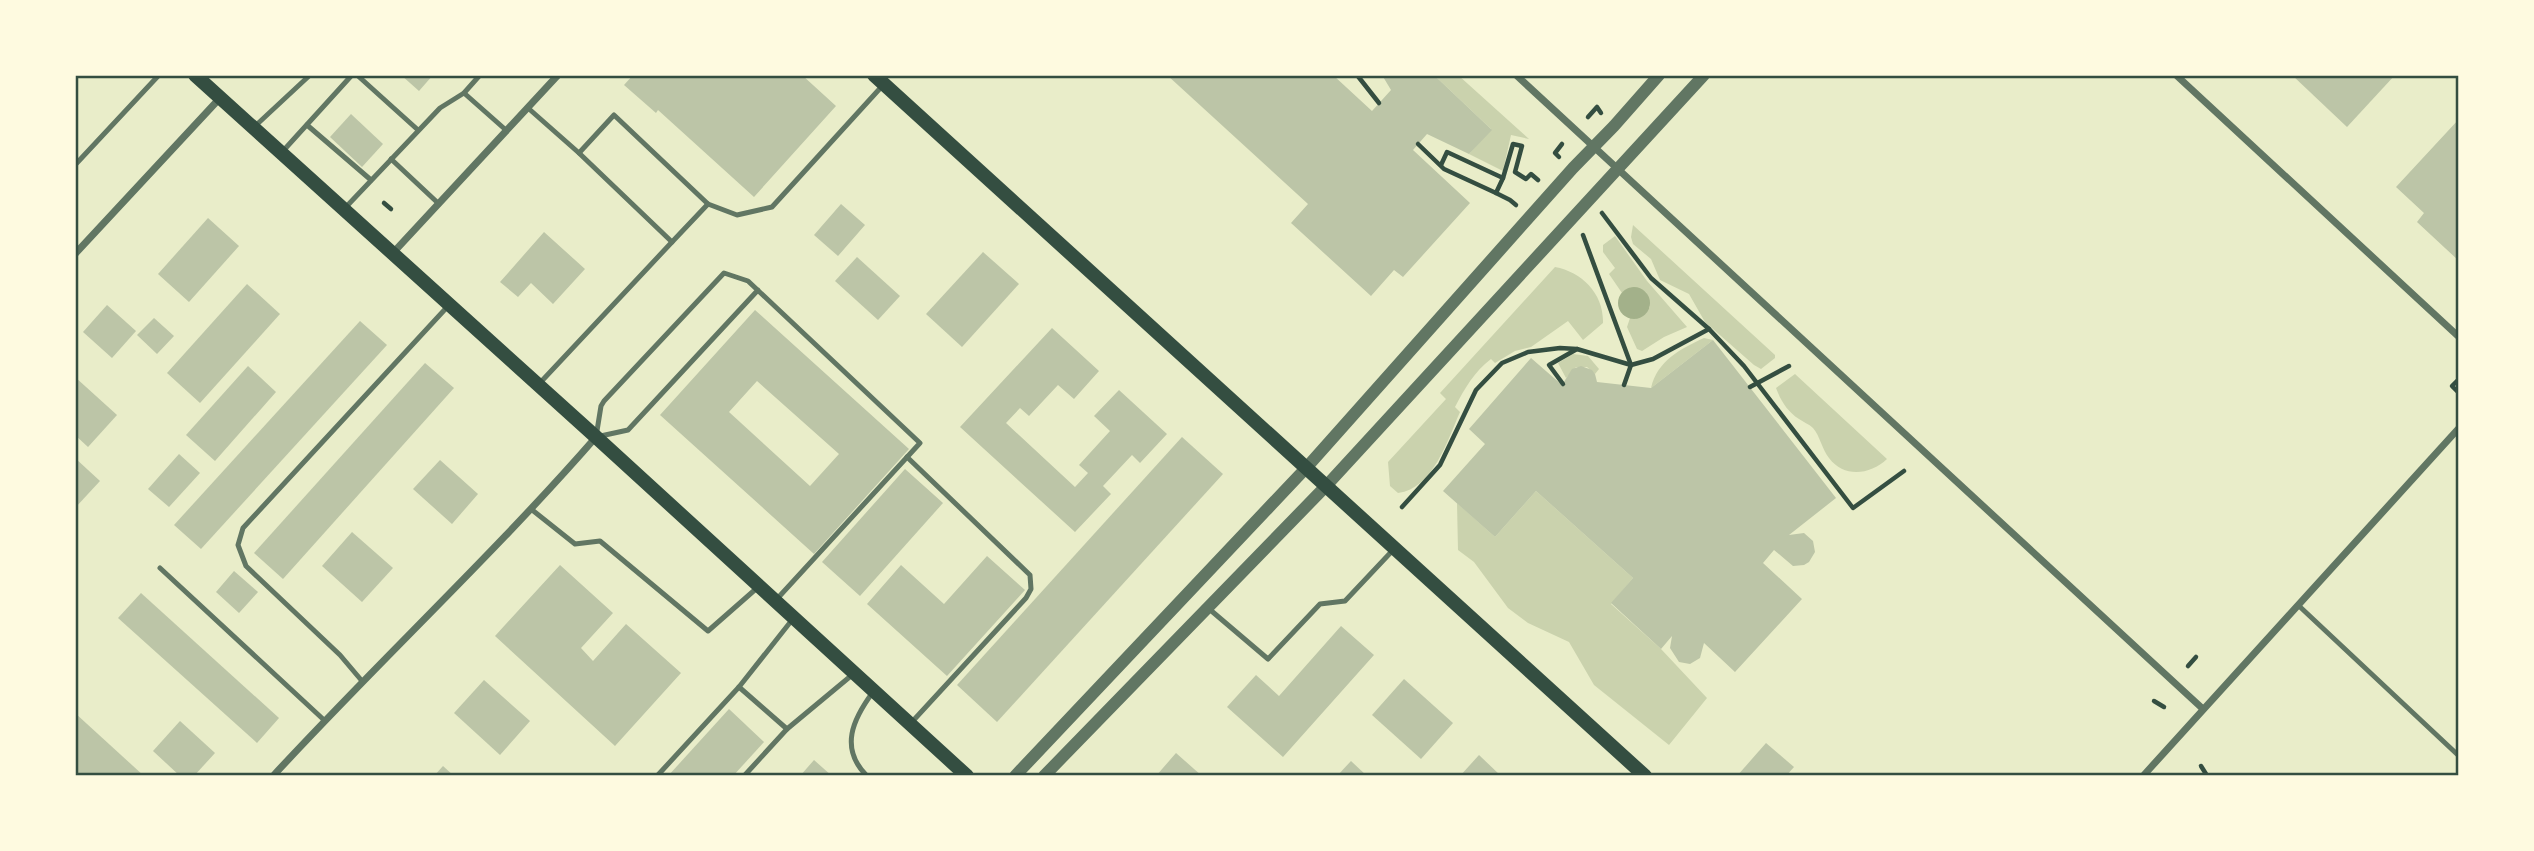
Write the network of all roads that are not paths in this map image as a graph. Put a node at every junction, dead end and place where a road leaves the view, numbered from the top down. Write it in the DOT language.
graph roads {
  1 [pos="159,75"];
  2 [pos="195,75"];
  3 [pos="310,75"];
  4 [pos="354,75"];
  5 [pos="480,75"];
  6 [pos="558,75"];
  7 [pos="1516,75"];
  8 [pos="1659,75"];
  9 [pos="1704,75"];
  10 [pos="2176,75"];
  11 [pos="879,80"];
  12 [pos="464,93"];
  13 [pos="220,98"];
  14 [pos="527,108"];
  15 [pos="307,125"];
  16 [pos="253,128"];
  17 [pos="418,130"];
  18 [pos="507,131"];
  19 [pos="1594,147"];
  20 [pos="281,153"];
  21 [pos="579,153"];
  22 [pos="391,159"];
  23 [pos="75,165"];
  24 [pos="1618,168"];
  25 [pos="371,180"];
  26 [pos="439,204"];
  27 [pos="708,204"];
  28 [pos="342,210"];
  29 [pos="672,242"];
  30 [pos="75,254"];
  31 [pos="392,254"];
  32 [pos="758,290"];
  33 [pos="449,305"];
  34 [pos="2459,337"];
  35 [pos="538,385"];
  36 [pos="2459,428"];
  37 [pos="596,437"];
  38 [pos="907,457"];
  39 [pos="1307,467"];
  40 [pos="1327,485"];
  41 [pos="531,509"];
  42 [pos="1395,548"];
  43 [pos="160,568"];
  44 [pos="760,586"];
  45 [pos="775,600"];
  46 [pos="2298,605"];
  47 [pos="1208,608"];
  48 [pos="794,617"];
  49 [pos="855,673"];
  50 [pos="362,681"];
  51 [pos="739,687"];
  52 [pos="874,690"];
  53 [pos="2203,709"];
  54 [pos="324,720"];
  55 [pos="910,723"];
  56 [pos="787,729"];
  57 [pos="2459,756"];
  58 [pos="273,776"];
  59 [pos="657,776"];
  60 [pos="744,776"];
  61 [pos="867,776"];
  62 [pos="967,776"];
  63 [pos="1015,776"];
  64 [pos="1044,776"];
  65 [pos="1645,776"];
  66 [pos="2143,776"];
  1 -- 23 [label="lane"];
  2 -- 13 [label="main road"];
  3 -- 16 [label="lane"];
  4 -- 15 [label="lane"];
  4 -- 17 [label="lane"];
  5 -- 12 [label="lane"];
  6 -- 14 [label="street"];
  7 -- 19 [label="street"];
  8 -- 19 [label="street"];
  9 -- 24 [label="street"];
  10 -- 34 [label="street"];
  11 -- 27 [label="lane"];
  11 -- 39 [label="main road"];
  12 -- 17 [label="lane"];
  12 -- 18 [label="lane"];
  13 -- 16 [label="main road"];
  13 -- 30 [label="street"];
  14 -- 18 [label="street"];
  14 -- 21 [label="lane"];
  15 -- 20 [label="lane"];
  15 -- 25 [label="lane"];
  16 -- 20 [label="main road"];
  17 -- 22 [label="lane"];
  18 -- 26 [label="street"];
  19 -- 24 [label="street"];
  19 -- 39 [label="street"];
  20 -- 28 [label="main road"];
  21 -- 27 [label="lane"];
  21 -- 29 [label="lane"];
  22 -- 25 [label="lane"];
  22 -- 26 [label="lane"];
  24 -- 40 [label="street"];
  24 -- 53 [label="street"];
  25 -- 28 [label="lane"];
  26 -- 31 [label="street"];
  27 -- 29 [label="lane"];
  28 -- 31 [label="main road"];
  29 -- 35 [label="lane"];
  31 -- 33 [label="main road"];
  32 -- 37 [label="lane"];
  32 -- 37 [label="lane"];
  32 -- 38 [label="lane"];
  33 -- 35 [label="main road"];
  33 -- 50 [label="lane"];
  35 -- 37 [label="main road"];
  36 -- 46 [label="street"];
  37 -- 41 [label="street"];
  37 -- 44 [label="main road"];
  38 -- 45 [label="lane"];
  38 -- 55 [label="lane"];
  39 -- 40 [label="main road"];
  39 -- 63 [label="street"];
  40 -- 42 [label="main road"];
  40 -- 47 [label="street"];
  41 -- 44 [label="lane"];
  41 -- 50 [label="street"];
  42 -- 47 [label="lane"];
  42 -- 65 [label="main road"];
  43 -- 54 [label="lane"];
  44 -- 45 [label="main road"];
  45 -- 48 [label="main road"];
  46 -- 53 [label="street"];
  46 -- 57 [label="lane"];
  47 -- 64 [label="street"];
  48 -- 49 [label="main road"];
  48 -- 51 [label="lane"];
  49 -- 52 [label="main road"];
  49 -- 56 [label="lane"];
  50 -- 54 [label="street"];
  51 -- 56 [label="lane"];
  51 -- 59 [label="lane"];
  52 -- 55 [label="main road"];
  52 -- 61 [label="lane"];
  53 -- 66 [label="street"];
  54 -- 58 [label="street"];
  55 -- 62 [label="main road"];
  56 -- 60 [label="lane"];
}
